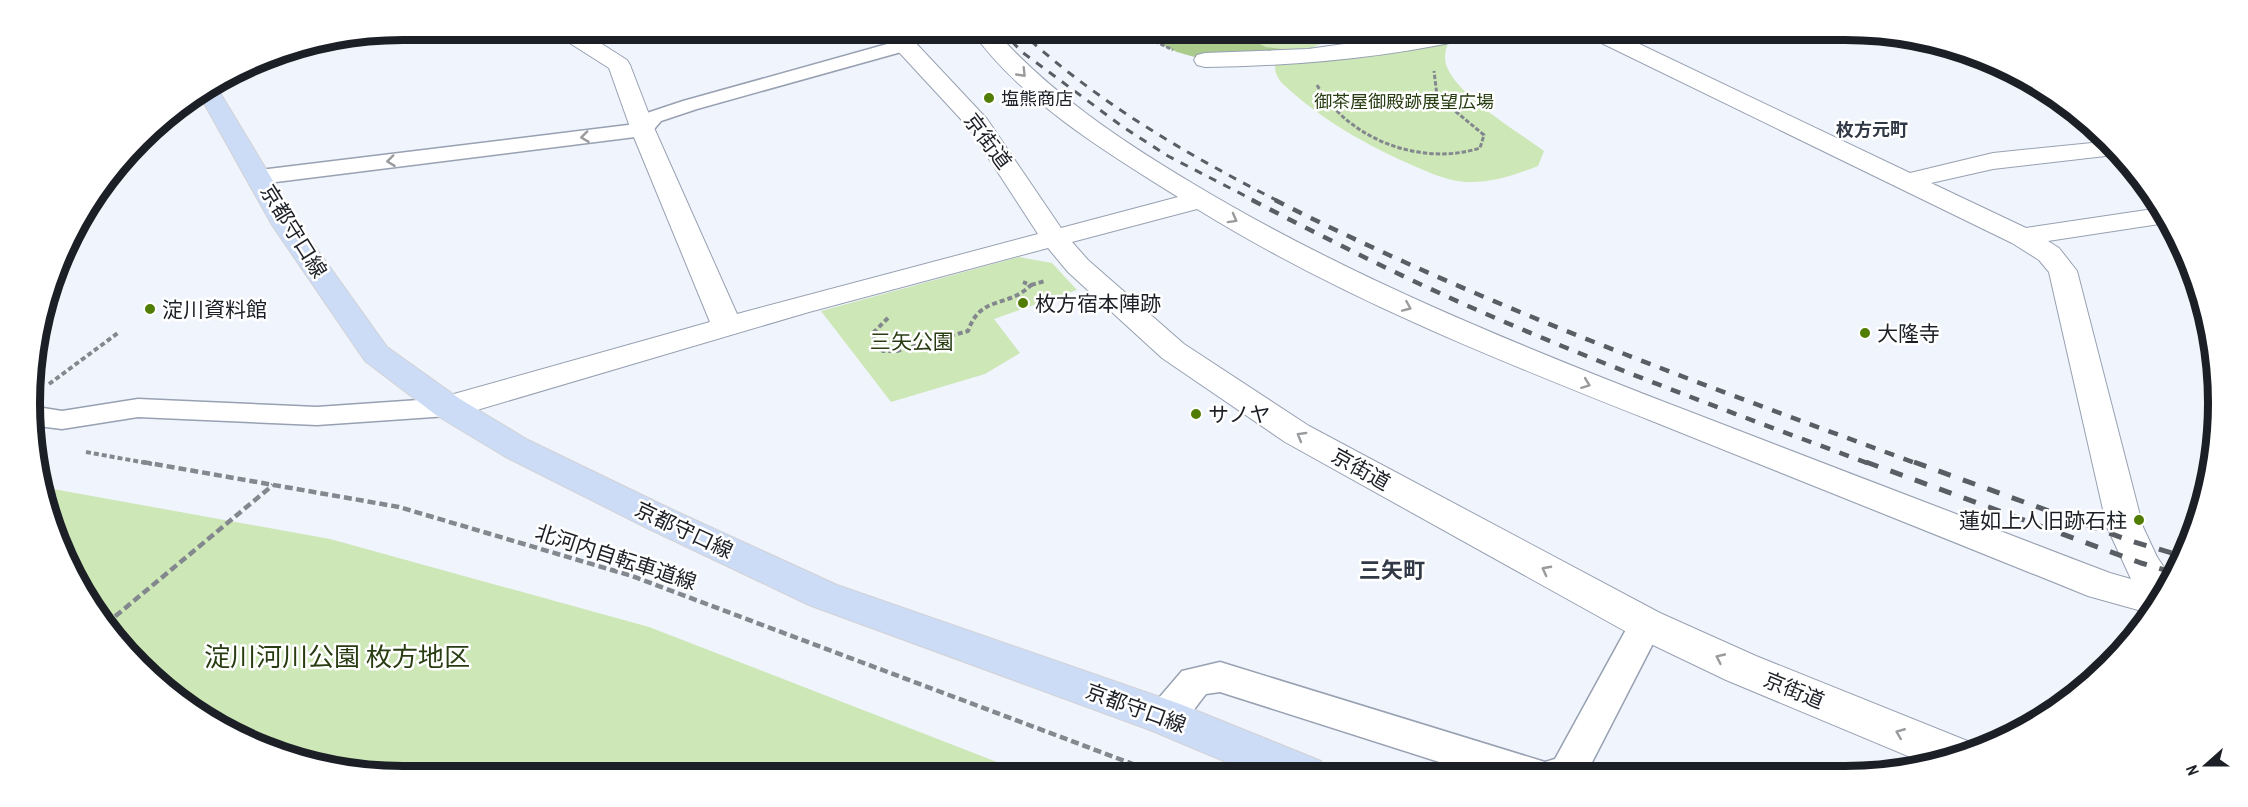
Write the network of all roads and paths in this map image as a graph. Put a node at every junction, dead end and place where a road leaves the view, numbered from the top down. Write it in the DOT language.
graph roads {
  1 [pos="580,40"];
  2 [pos="884,40"];
  3 [pos="896,40"];
  4 [pos="991,40"];
  5 [pos="1152,40"];
  6 [pos="1419,40"];
  7 [pos="1433,40"];
  8 [pos="1620,40"];
  9 [pos="1327,53"];
  10 [pos="1205,60"];
  11 [pos="211,96"];
  12 [pos="643,130"];
  13 [pos="2103,149"];
  14 [pos="260,177"];
  15 [pos="1908,182"];
  16 [pos="1198,200"];
  17 [pos="2155,217"];
  18 [pos="2022,237"];
  19 [pos="1054,238"];
  20 [pos="1020,280"];
  21 [pos="890,316"];
  22 [pos="727,327"];
  23 [pos="118,333"];
  24 [pos="50,383"];
  25 [pos="448,407"];
  26 [pos="41,417"];
  27 [pos="74,450"];
  28 [pos="273,485"];
  29 [pos="2157,588"];
  30 [pos="2150,599"];
  31 [pos="112,619"];
  32 [pos="1646,624"];
  33 [pos="1165,717"];
  34 [pos="1946,752"];
  35 [pos="1138,766"];
  36 [pos="1283,766"];
  37 [pos="1505,766"];
  38 [pos="1571,766"];
  1 -- 12 [label="street"];
  2 -- 12 [label="lane"];
  3 -- 19 [label="street, 京街道"];
  4 -- 16 [label="street, one-way"];
  5 -- 10 [label="path"];
  6 -- 9 [label="street"];
  7 -- 9 [label="path"];
  8 -- 15 [label="street"];
  9 -- 10 [label="street"];
  11 -- 14 [label="main road, 京都守口線"];
  12 -- 14 [label="lane, one-way"];
  12 -- 22 [label="street"];
  13 -- 15 [label="street"];
  14 -- 25 [label="main road, 京都守口線"];
  15 -- 18 [label="street"];
  16 -- 19 [label="street"];
  16 -- 30 [label="street, one-way"];
  17 -- 18 [label="street"];
  18 -- 29 [label="street"];
  19 -- 22 [label="street"];
  32 -- 19 [label="street, 京街道, one-way"];
  20 -- 21 [label="path"];
  22 -- 25 [label="street"];
  23 -- 24 [label="path"];
  25 -- 26 [label="lane"];
  25 -- 33 [label="main road, 京都守口線"];
  27 -- 28 [label="path, 北河内自転車道線"];
  28 -- 31 [label="path"];
  28 -- 35 [label="path, 北河内自転車道線"];
  34 -- 32 [label="street, 京街道, one-way"];
  32 -- 38 [label="lane"];
  33 -- 36 [label="main road, 京都守口線"];
  33 -- 37 [label="lane"];
}
